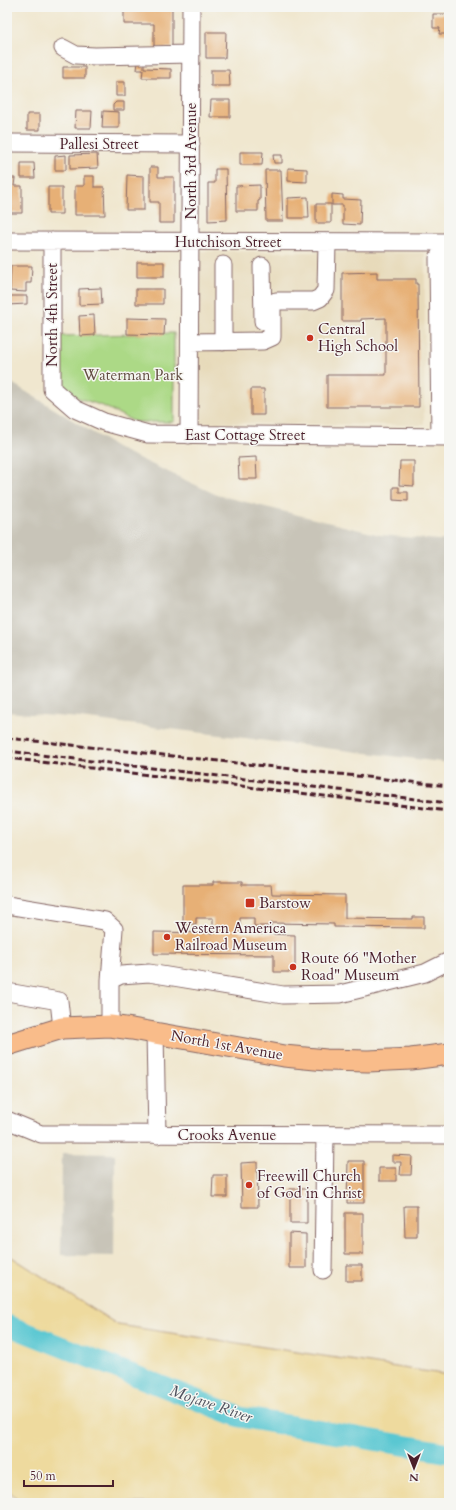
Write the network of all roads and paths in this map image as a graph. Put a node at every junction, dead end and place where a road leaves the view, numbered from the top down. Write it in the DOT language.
graph roads {
  1 [pos="191,7"];
  2 [pos="63,48"];
  3 [pos="191,54"];
  4 [pos="7,143"];
  5 [pos="191,144"];
  6 [pos="7,241"];
  7 [pos="52,241"];
  8 [pos="191,242"];
  9 [pos="327,242"];
  10 [pos="449,242"];
  11 [pos="223,265"];
  12 [pos="262,266"];
  13 [pos="444,339"];
  14 [pos="263,341"];
  15 [pos="190,342"];
  16 [pos="223,342"];
  17 [pos="52,390"];
  18 [pos="189,435"];
  19 [pos="445,437"];
  20 [pos="7,905"];
  21 [pos="449,961"];
  22 [pos="110,980"];
  23 [pos="7,992"];
  24 [pos="110,1026"];
  25 [pos="62,1028"];
  26 [pos="155,1033"];
  27 [pos="7,1045"];
  28 [pos="449,1054"];
  29 [pos="7,1120"];
  30 [pos="157,1135"];
  31 [pos="325,1135"];
  32 [pos="449,1135"];
  33 [pos="323,1270"];
  1 -- 3 [label="street, North 3rd Avenue"];
  2 -- 3 [label="street"];
  3 -- 5 [label="street, North 3rd Avenue"];
  4 -- 5 [label="street, Pallesi Street"];
  5 -- 8 [label="street, North 3rd Avenue"];
  6 -- 7 [label="street, Hutchison Street"];
  7 -- 8 [label="street, Hutchison Street"];
  7 -- 17 [label="street, North 4th Street"];
  8 -- 9 [label="street, Hutchison Street"];
  8 -- 15 [label="street, North 3rd Avenue"];
  9 -- 10 [label="street, Hutchison Street"];
  9 -- 14 [label="street"];
  10 -- 13 [label="street"];
  11 -- 16 [label="street"];
  12 -- 14 [label="street"];
  13 -- 19 [label="street"];
  14 -- 16 [label="street"];
  15 -- 16 [label="street"];
  15 -- 18 [label="street, North 3rd Avenue"];
  17 -- 18 [label="street, East Cottage Street"];
  18 -- 19 [label="street, East Cottage Street"];
  20 -- 22 [label="street"];
  21 -- 22 [label="street"];
  22 -- 24 [label="street"];
  23 -- 25 [label="street"];
  24 -- 25 [label="main road, North 1st Avenue"];
  24 -- 26 [label="main road, North 1st Avenue"];
  25 -- 27 [label="main road, North 1st Avenue"];
  26 -- 28 [label="main road, North 1st Avenue"];
  26 -- 30 [label="street"];
  29 -- 30 [label="street, Crooks Avenue"];
  30 -- 31 [label="street, Crooks Avenue"];
  31 -- 32 [label="street, Crooks Avenue"];
  31 -- 33 [label="street"];
}
